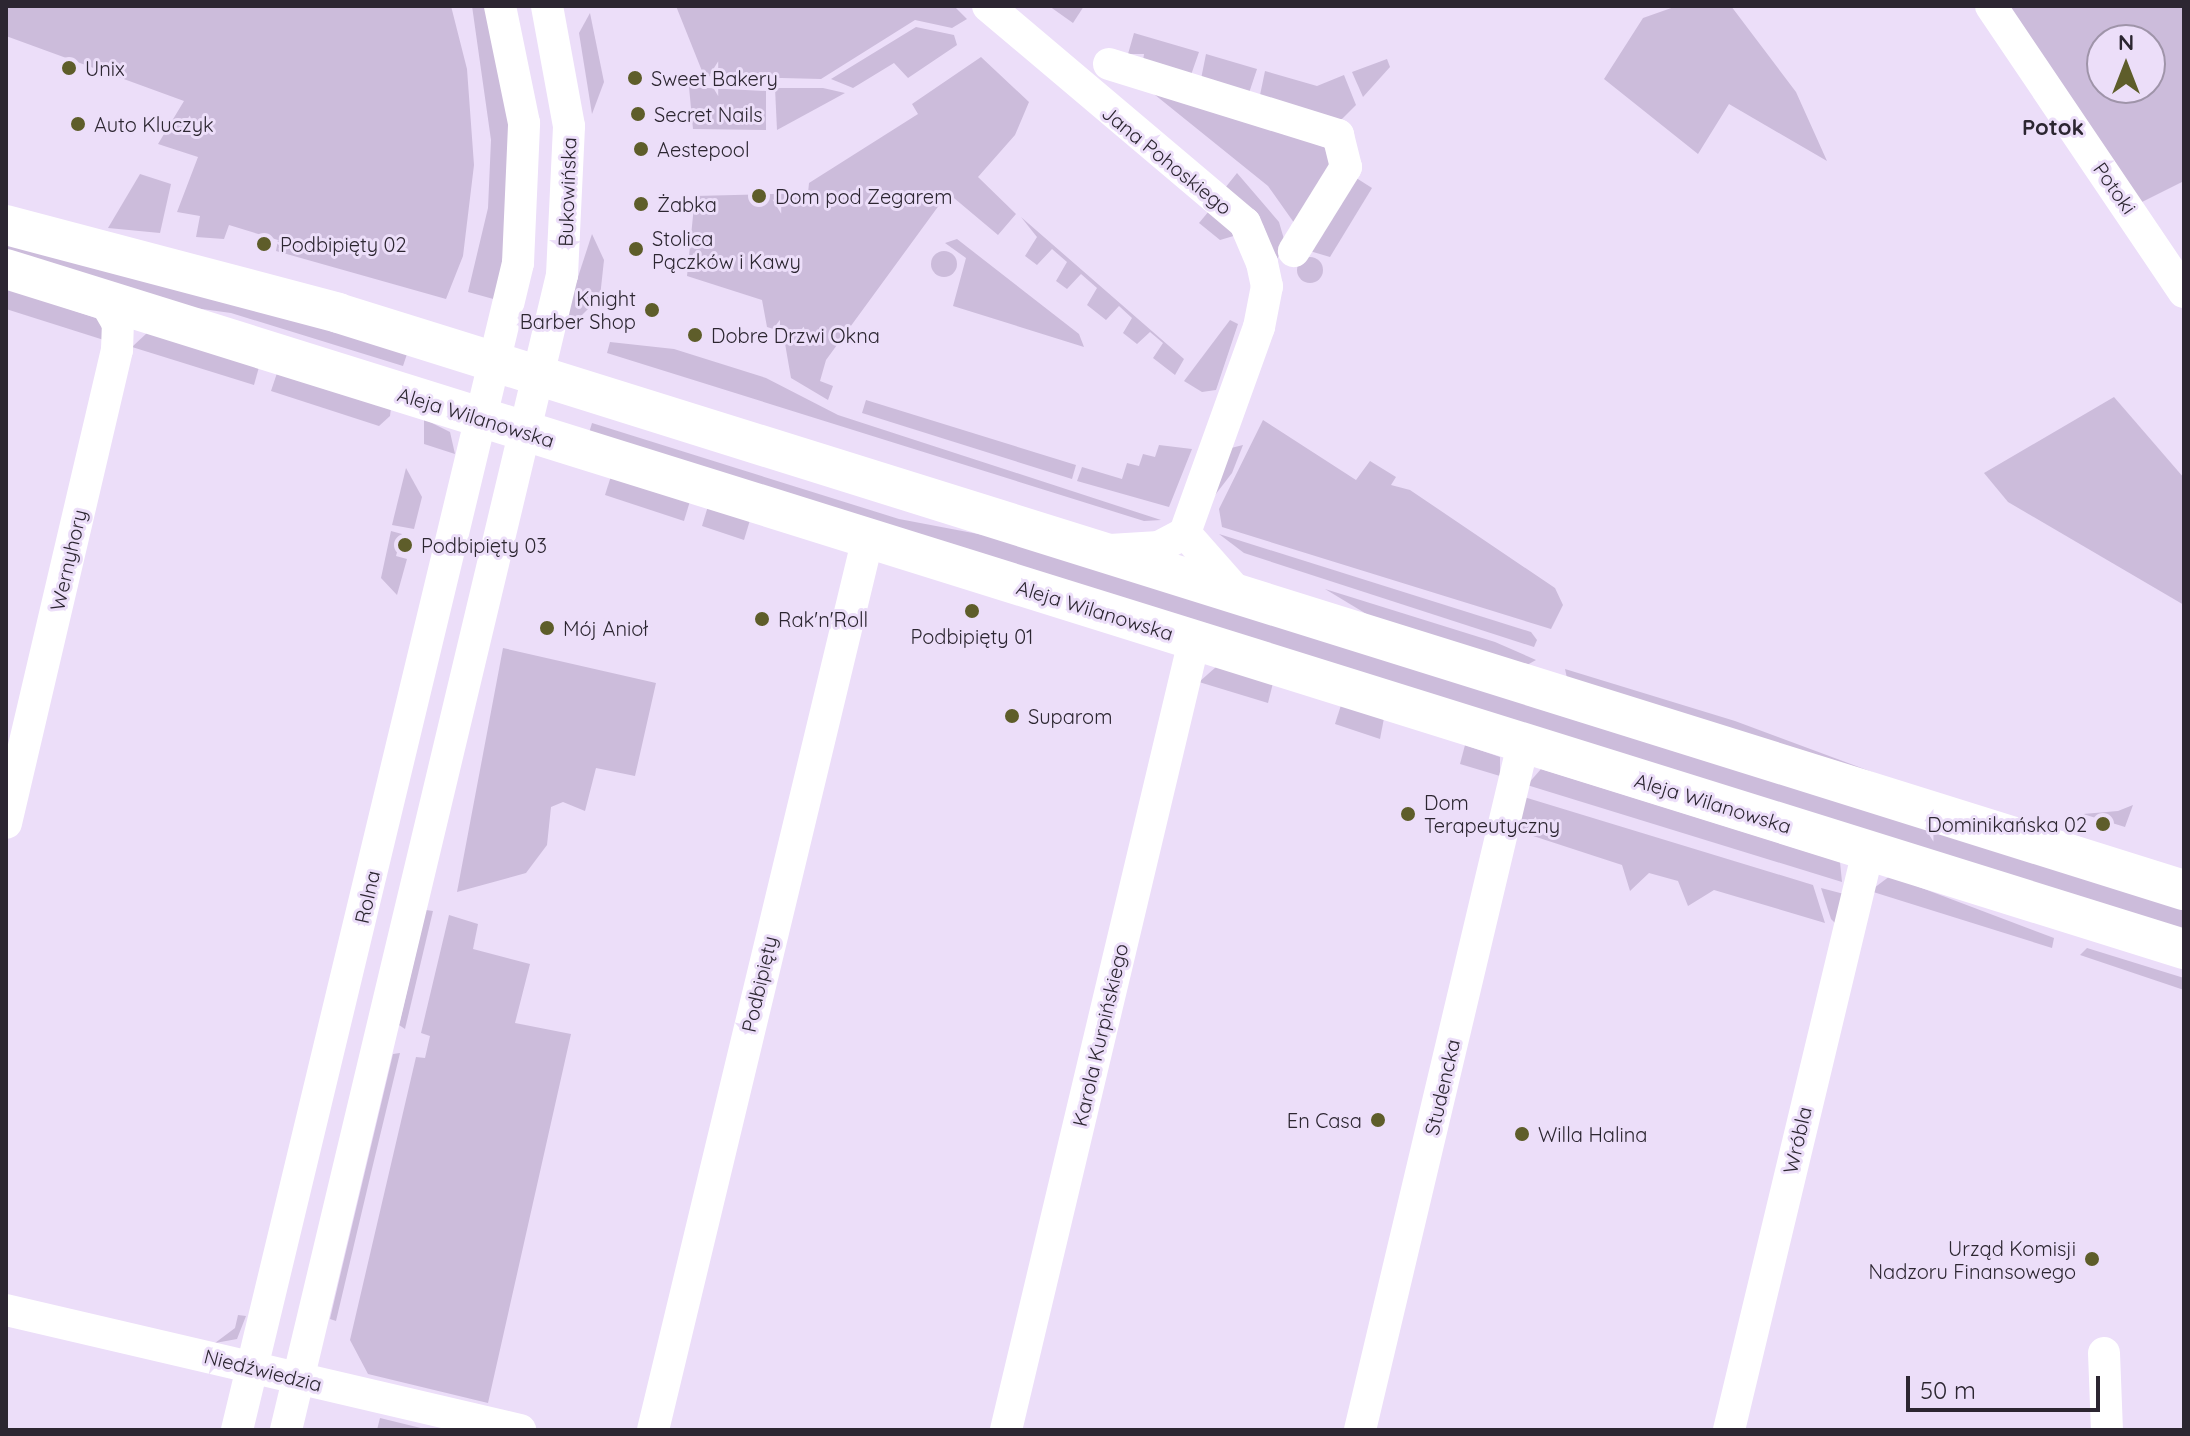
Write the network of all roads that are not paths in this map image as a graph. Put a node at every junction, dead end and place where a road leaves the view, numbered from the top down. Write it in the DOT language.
graph roads {
  1 [pos="500,6"];
  2 [pos="547,6"];
  3 [pos="988,6"];
  4 [pos="1991,6"];
  5 [pos="1109,64"];
  6 [pos="6,225"];
  7 [pos="1294,251"];
  8 [pos="6,269"];
  9 [pos="2184,292"];
  10 [pos="104,300"];
  11 [pos="495,363"];
  12 [pos="537,376"];
  13 [pos="480,419"];
  14 [pos="524,432"];
  15 [pos="1185,533"];
  16 [pos="868,538"];
  17 [pos="1095,550"];
  18 [pos="1242,597"];
  19 [pos="1194,641"];
  20 [pos="1523,744"];
  21 [pos="6,823"];
  22 [pos="1868,851"];
  23 [pos="2184,890"];
  24 [pos="2177,950"];
  25 [pos="6,1310"];
  26 [pos="2104,1353"];
  27 [pos="251,1366"];
  28 [pos="298,1379"];
  29 [pos="237,1430"];
  30 [pos="286,1430"];
  31 [pos="520,1430"];
  32 [pos="653,1430"];
  33 [pos="1006,1430"];
  34 [pos="1360,1430"];
  35 [pos="1729,1430"];
  36 [pos="2107,1430"];
  1 -- 11 [label="street, Bukowińska"];
  2 -- 12 [label="street, Bukowińska"];
  3 -- 15 [label="street, Jana Pohoskiego"];
  4 -- 9 [label="street, Potoki"];
  5 -- 7 [label="street"];
  6 -- 11 [label="main road"];
  8 -- 10 [label="main road, Aleja Wilanowska"];
  10 -- 13 [label="main road, Aleja Wilanowska"];
  10 -- 21 [label="street, Wernyhory"];
  11 -- 12 [label="main road"];
  11 -- 13 [label="street, Rolna"];
  12 -- 14 [label="street, Rolna"];
  12 -- 17 [label="main road"];
  13 -- 14 [label="main road, Aleja Wilanowska"];
  13 -- 27 [label="street, Rolna"];
  14 -- 16 [label="main road, Aleja Wilanowska"];
  14 -- 28 [label="street, Rolna"];
  15 -- 17 [label="street"];
  15 -- 18 [label="street"];
  16 -- 19 [label="main road, Aleja Wilanowska"];
  16 -- 32 [label="street, Podbipięty"];
  17 -- 18 [label="main road"];
  18 -- 23 [label="main road"];
  19 -- 20 [label="main road, Aleja Wilanowska"];
  19 -- 33 [label="street, Karola Kurpińskiego"];
  20 -- 22 [label="main road, Aleja Wilanowska"];
  20 -- 34 [label="street, Studencka"];
  22 -- 24 [label="main road, Aleja Wilanowska"];
  22 -- 35 [label="street, Wróbla"];
  25 -- 27 [label="street, Niedźwiedzia"];
  26 -- 36 [label="street"];
  27 -- 28 [label="street, Niedźwiedzia"];
  27 -- 29 [label="street, Rolna"];
  28 -- 30 [label="street, Rolna"];
  28 -- 31 [label="street, Niedźwiedzia"];
}
